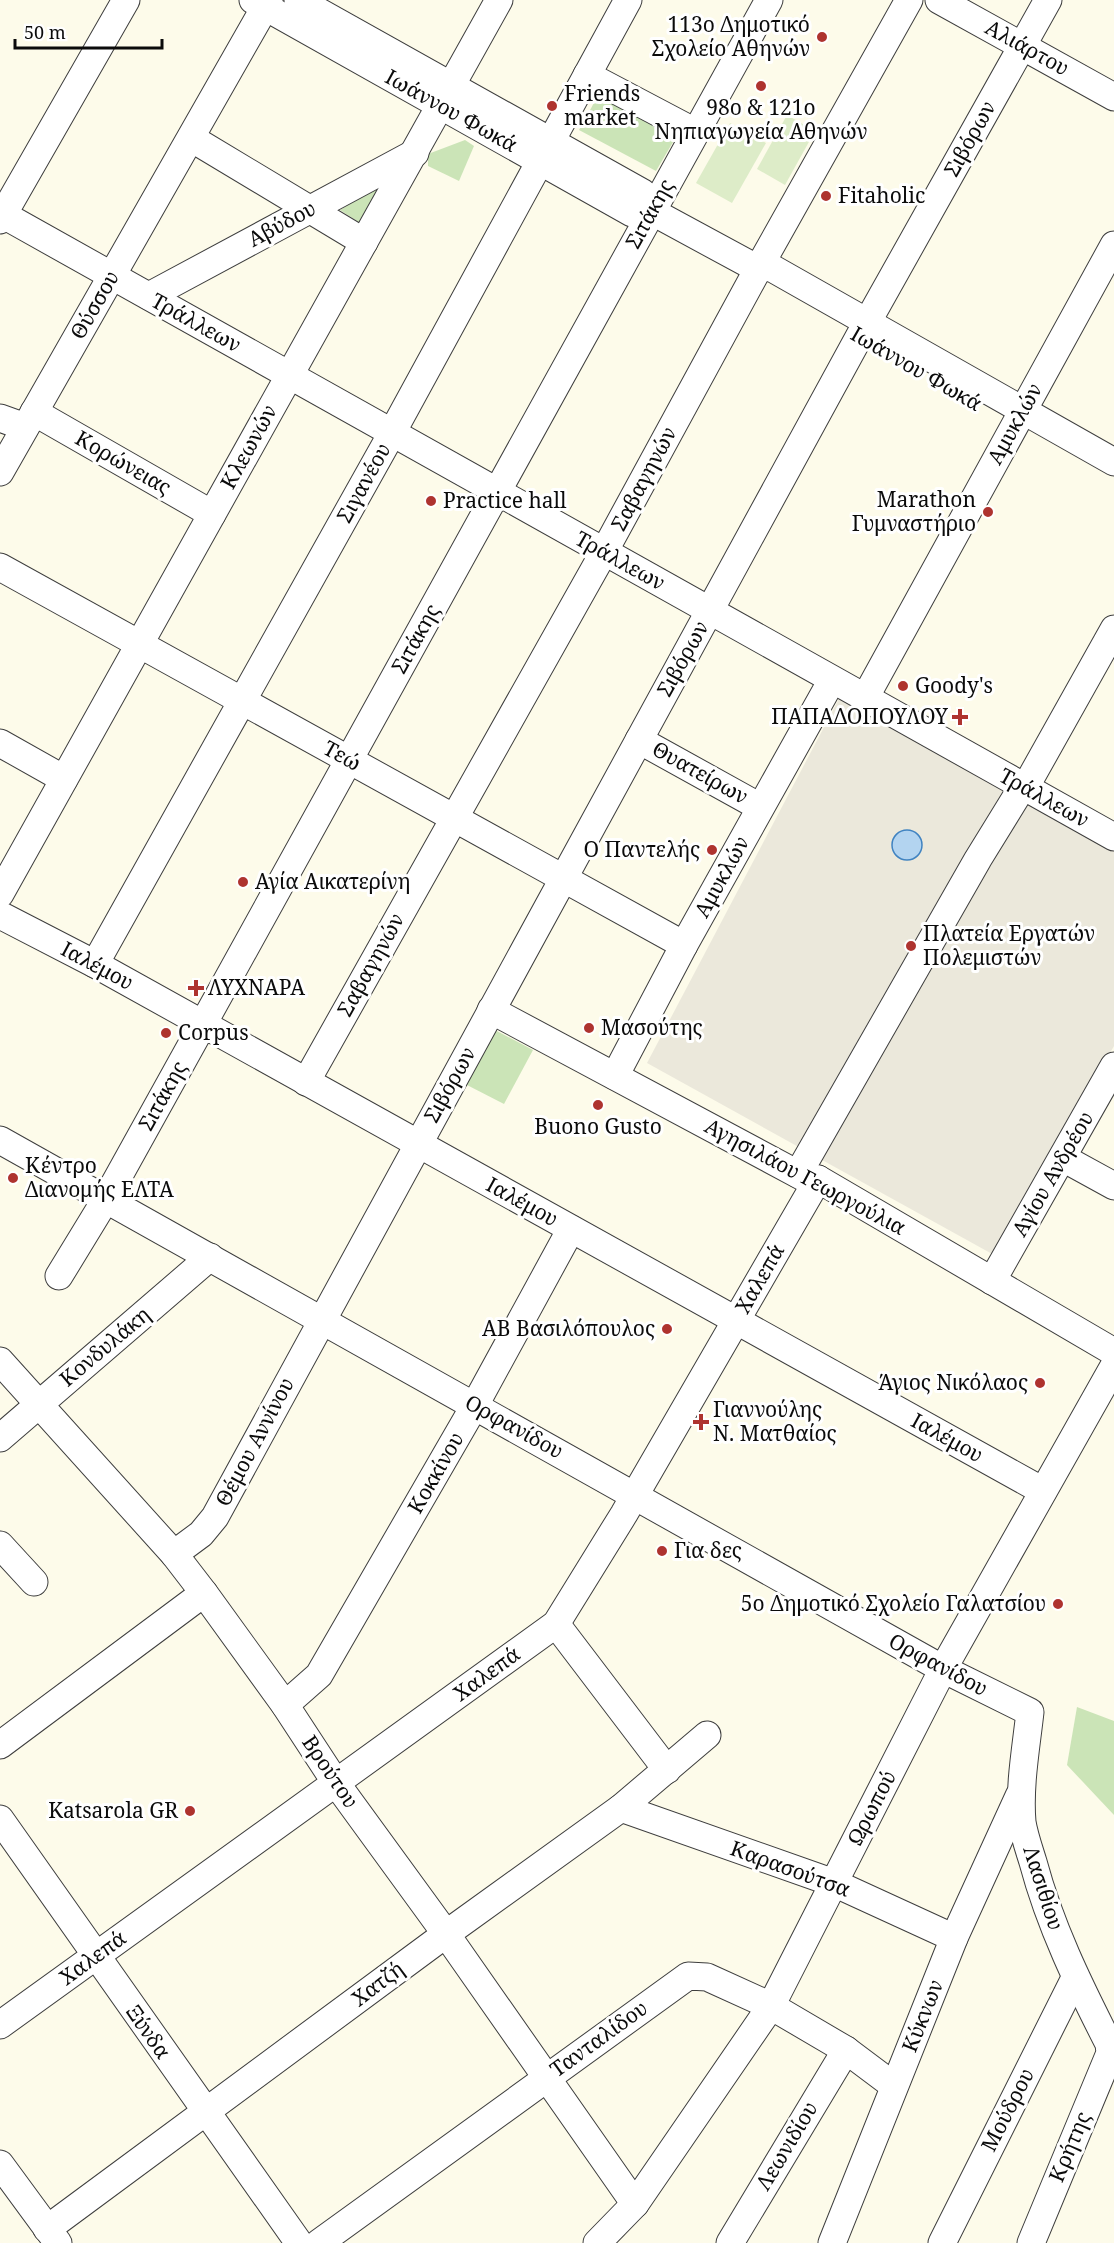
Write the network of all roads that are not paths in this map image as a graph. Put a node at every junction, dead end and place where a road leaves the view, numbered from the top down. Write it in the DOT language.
graph roads {
  1 [pos="126,0"];
  2 [pos="298,0"];
  3 [pos="499,0"];
  4 [pos="628,0"];
  5 [pos="769,0"];
  6 [pos="909,0"];
  7 [pos="939,0"];
  8 [pos="1048,0"];
  9 [pos="263,2"];
  10 [pos="1022,46"];
  11 [pos="587,75"];
  12 [pos="446,96"];
  13 [pos="1114,97"];
  14 [pos="695,132"];
  15 [pos="191,138"];
  16 [pos="545,151"];
  17 [pos="415,153"];
  18 [pos="309,209"];
  19 [pos="651,211"];
  20 [pos="1,216"];
  21 [pos="364,242"];
  22 [pos="1114,245"];
  23 [pos="758,269"];
  24 [pos="112,276"];
  25 [pos="149,297"];
  26 [pos="863,329"];
  27 [pos="289,375"];
  28 [pos="1018,417"];
  29 [pos="0,418"];
  30 [pos="30,420"];
  31 [pos="392,433"];
  32 [pos="1114,462"];
  33 [pos="0,472"];
  34 [pos="1114,481"];
  35 [pos="498,492"];
  36 [pos="212,514"];
  37 [pos="604,552"];
  38 [pos="0,567"];
  39 [pos="709,611"];
  40 [pos="1114,629"];
  41 [pos="139,644"];
  42 [pos="832,680"];
  43 [pos="865,698"];
  44 [pos="242,701"];
  45 [pos="639,740"];
  46 [pos="0,743"];
  47 [pos="349,760"];
  48 [pos="64,779"];
  49 [pos="1025,788"];
  50 [pos="760,807"];
  51 [pos="453,817"];
  52 [pos="1114,837"];
  53 [pos="563,878"];
  54 [pos="0,894"];
  55 [pos="0,915"];
  56 [pos="684,945"];
  57 [pos="95,964"];
  58 [pos="491,1010"];
  59 [pos="203,1024"];
  60 [pos="1114,1066"];
  61 [pos="615,1076"];
  62 [pos="306,1082"];
  63 [pos="0,1140"];
  64 [pos="418,1144"];
  65 [pos="1064,1158"];
  66 [pos="808,1177"];
  67 [pos="1114,1186"];
  68 [pos="106,1199"];
  69 [pos="571,1229"];
  70 [pos="210,1257"];
  71 [pos="58,1276"];
  72 [pos="992,1281"];
  73 [pos="322,1320"];
  74 [pos="736,1320"];
  75 [pos="1114,1352"];
  76 [pos="0,1361"];
  77 [pos="1114,1366"];
  78 [pos="39,1403"];
  79 [pos="475,1405"];
  80 [pos="0,1438"];
  81 [pos="1043,1491"];
  82 [pos="636,1495"];
  83 [pos="0,1545"];
  84 [pos="174,1554"];
  85 [pos="34,1582"];
  86 [pos="204,1593"];
  87 [pos="556,1624"];
  88 [pos="943,1669"];
  89 [pos="285,1705"];
  90 [pos="1030,1712"];
  91 [pos="707,1735"];
  92 [pos="0,1745"];
  93 [pos="667,1770"];
  94 [pos="336,1783"];
  95 [pos="1021,1793"];
  96 [pos="621,1808"];
  97 [pos="0,1819"];
  98 [pos="834,1883"];
  99 [pos="446,1934"];
  100 [pos="954,1938"];
  101 [pos="96,1956"];
  102 [pos="1075,1978"];
  103 [pos="771,2006"];
  104 [pos="0,2025"];
  105 [pos="846,2050"];
  106 [pos="1110,2053"];
  107 [pos="546,2077"];
  108 [pos="894,2086"];
  109 [pos="205,2113"];
  110 [pos="0,2164"];
  111 [pos="635,2204"];
  112 [pos="52,2236"];
  113 [pos="601,2240"];
  114 [pos="299,2243"];
  115 [pos="319,2243"];
  116 [pos="730,2243"];
  117 [pos="832,2243"];
  118 [pos="942,2243"];
  119 [pos="1031,2243"];
  1 -- 20 [label="street"];
  2 -- 12 [label="street, Ιωάννου Φωκά"];
  3 -- 12 [label="street, Κλεωνών"];
  4 -- 11 [label="street, Σιγανέου"];
  5 -- 14 [label="street, Σιτάκης"];
  6 -- 23 [label="street, Σαβαγηνών"];
  7 -- 10 [label="street, Αλιάρτου"];
  8 -- 10 [label="street, Σιβόρων"];
  9 -- 12 [label="street, Ιωάννου Φωκά"];
  9 -- 15 [label="street, Θύσσου"];
  10 -- 13 [label="street, Αλιάρτου"];
  10 -- 26 [label="street, Σιβόρων"];
  11 -- 14 [label="street"];
  11 -- 16 [label="street, Σιγανέου"];
  12 -- 16 [label="street, Ιωάννου Φωκά"];
  12 -- 17 [label="street, Κλεωνών"];
  14 -- 19 [label="street, Σιτάκης"];
  15 -- 18 [label="street"];
  15 -- 24 [label="street, Θύσσου"];
  16 -- 19 [label="street, Ιωάννου Φωκά"];
  16 -- 31 [label="street, Σιγανέου"];
  17 -- 18 [label="street, Αβύδου"];
  17 -- 21 [label="street, Κλεωνών"];
  18 -- 21 [label="street"];
  18 -- 25 [label="street, Αβύδου"];
  19 -- 23 [label="street, Ιωάννου Φωκά"];
  19 -- 35 [label="street, Σιτάκης"];
  20 -- 24 [label="street, Τράλλεων"];
  21 -- 27 [label="street, Κλεωνών"];
  22 -- 28 [label="street, Αμυκλών"];
  23 -- 26 [label="street, Ιωάννου Φωκά"];
  23 -- 37 [label="street, Σαβαγηνών"];
  24 -- 25 [label="street, Τράλλεων"];
  24 -- 30 [label="street, Θύσσου"];
  25 -- 27 [label="street, Τράλλεων"];
  26 -- 28 [label="street, Ιωάννου Φωκά"];
  26 -- 39 [label="street, Σιβόρων"];
  27 -- 31 [label="street, Τράλλεων"];
  27 -- 36 [label="street, Κλεωνών"];
  28 -- 32 [label="street, Ιωάννου Φωκά"];
  28 -- 34 [label="street, Ιωάννου Φωκά"];
  28 -- 43 [label="street, Αμυκλών"];
  29 -- 30 [label="street, Κορώνειας"];
  30 -- 33 [label="street, Θύσσου"];
  30 -- 36 [label="street, Κορώνειας"];
  31 -- 35 [label="street, Τράλλεων"];
  31 -- 44 [label="street, Σιγανέου"];
  35 -- 37 [label="street, Τράλλεων"];
  35 -- 47 [label="street, Σιτάκης"];
  36 -- 41 [label="street, Κλεωνών"];
  37 -- 39 [label="street, Τράλλεων"];
  37 -- 51 [label="street, Σαβαγηνών"];
  38 -- 41 [label="street, Τεώ"];
  39 -- 42 [label="street, Τράλλεων"];
  39 -- 45 [label="street, Σιβόρων"];
  40 -- 49 [label="street, Χαλεπά"];
  41 -- 44 [label="street, Τεώ"];
  41 -- 48 [label="street, Κλεωνών"];
  42 -- 43 [label="street, Τράλλεων"];
  42 -- 50 [label="street, Αμυκλών"];
  43 -- 49 [label="street, Τράλλεων"];
  44 -- 47 [label="street, Τεώ"];
  44 -- 57 [label="street, Σιγανέου"];
  45 -- 50 [label="street, Θυατείρων"];
  45 -- 53 [label="street, Σιβόρων"];
  46 -- 48 [label="street"];
  47 -- 51 [label="street, Τεώ"];
  47 -- 59 [label="street, Σιτάκης"];
  48 -- 54 [label="street, Κλεωνών"];
  49 -- 52 [label="street, Τράλλεων"];
  49 -- 66 [label="street, Χαλεπά"];
  50 -- 56 [label="street, Αμυκλών"];
  51 -- 53 [label="street, Τεώ"];
  51 -- 62 [label="street, Σαβαγηνών"];
  53 -- 56 [label="street, Τεώ"];
  53 -- 58 [label="street, Σιβόρων"];
  55 -- 57 [label="street, Ιαλέμου"];
  56 -- 61 [label="street, Αμυκλών"];
  57 -- 59 [label="street, Ιαλέμου"];
  58 -- 61 [label="street, Αγησιλάου Γεωργούλια"];
  58 -- 64 [label="street, Σιβόρων"];
  59 -- 62 [label="street, Ιαλέμου"];
  59 -- 68 [label="street, Σιτάκης"];
  60 -- 65 [label="street, Αγίου Ανδρέου"];
  61 -- 66 [label="street, Αγησιλάου Γεωργούλια"];
  62 -- 64 [label="street, Ιαλέμου"];
  63 -- 68 [label="street, Ορφανίδου"];
  64 -- 69 [label="street, Ιαλέμου"];
  64 -- 73 [label="street, Σιβόρων"];
  65 -- 67 [label="street"];
  65 -- 72 [label="street, Αγίου Ανδρέου"];
  66 -- 72 [label="street, Αγησιλάου Γεωργούλια"];
  66 -- 74 [label="street, Χαλεπά"];
  68 -- 70 [label="street, Ορφανίδου"];
  68 -- 71 [label="street, Σιτάκης"];
  69 -- 74 [label="street, Ιαλέμου"];
  69 -- 79 [label="street, Κοκκίνου"];
  70 -- 73 [label="street, Ορφανίδου"];
  70 -- 78 [label="street, Κονδυλάκη"];
  72 -- 75 [label="street, Αγησιλάου Γεωργούλια"];
  73 -- 79 [label="street, Ορφανίδου"];
  73 -- 84 [label="street, Θέμου Αννίνου"];
  74 -- 81 [label="street, Ιαλέμου"];
  74 -- 82 [label="street, Χαλεπά"];
  76 -- 78 [label="street, Βρούτου"];
  77 -- 81 [label="street, Ωρωπού"];
  78 -- 80 [label="street, Κονδυλάκη"];
  78 -- 84 [label="street, Βρούτου"];
  79 -- 82 [label="street, Ορφανίδου"];
  79 -- 89 [label="street, Κοκκίνου"];
  81 -- 88 [label="street, Ωρωπού"];
  82 -- 87 [label="street, Χαλεπά"];
  82 -- 88 [label="street, Ορφανίδου"];
  83 -- 85 [label="street"];
  84 -- 86 [label="street, Βρούτου"];
  86 -- 89 [label="street, Βρούτου"];
  86 -- 92 [label="street"];
  87 -- 93 [label="street"];
  87 -- 94 [label="street, Χαλεπά"];
  88 -- 90 [label="street, Ορφανίδου"];
  88 -- 98 [label="street, Ωρωπού"];
  89 -- 94 [label="street, Βρούτου"];
  90 -- 95 [label="street, Λασιθίου"];
  91 -- 93 [label="street, Χατζή"];
  93 -- 96 [label="street, Χατζή"];
  94 -- 99 [label="street, Βρούτου"];
  94 -- 101 [label="street, Χαλεπά"];
  95 -- 100 [label="street, Κύκνων"];
  95 -- 102 [label="street, Λασιθίου"];
  96 -- 98 [label="street, Καρασούτσα"];
  96 -- 99 [label="street, Χατζή"];
  97 -- 101 [label="street, Ξύνδα"];
  98 -- 100 [label="street, Καρασούτσα"];
  98 -- 103 [label="street, Ωρωπού"];
  99 -- 107 [label="street, Βρούτου"];
  99 -- 109 [label="street, Χατζή"];
  100 -- 108 [label="street, Κύκνων"];
  101 -- 104 [label="street, Χαλεπά"];
  101 -- 109 [label="street, Ξύνδα"];
  102 -- 106 [label="street, Λασιθίου"];
  102 -- 118 [label="street, Μούδρου"];
  103 -- 105 [label="street, Τανταλίδου"];
  103 -- 107 [label="street, Τανταλίδου"];
  103 -- 111 [label="street, Ωρωπού"];
  105 -- 108 [label="street, Τανταλίδου"];
  105 -- 116 [label="street, Λεωνιδίου"];
  106 -- 119 [label="street, Κρήτης"];
  107 -- 111 [label="street, Βρούτου"];
  107 -- 115 [label="street, Τανταλίδου"];
  108 -- 117 [label="street, Κύκνων"];
  109 -- 112 [label="street, Χατζή"];
  109 -- 114 [label="street, Ξύνδα"];
  110 -- 112 [label="street"];
  111 -- 113 [label="street, Ωρωπού"];
}
